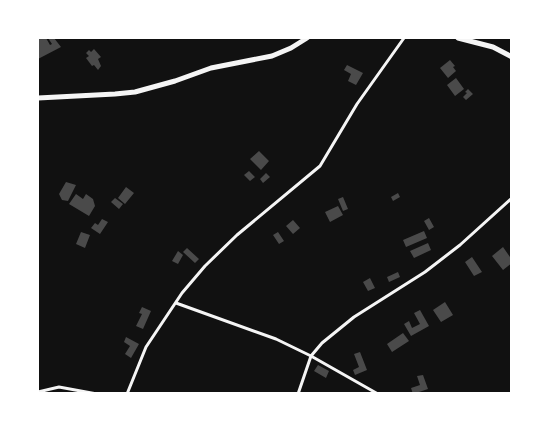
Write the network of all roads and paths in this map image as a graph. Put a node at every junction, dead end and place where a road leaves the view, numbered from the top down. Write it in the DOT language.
graph roads {
  1 [pos="307,38"];
  2 [pos="404,38"];
  3 [pos="458,38"];
  4 [pos="512,57"];
  5 [pos="38,98"];
  6 [pos="512,198"];
  7 [pos="176,303"];
  8 [pos="311,356"];
  9 [pos="38,392"];
  10 [pos="97,394"];
  11 [pos="127,394"];
  12 [pos="298,394"];
  13 [pos="378,394"];
  1 -- 5 [label="highway"];
  2 -- 7 [label="street"];
  3 -- 4 [label="highway"];
  6 -- 8 [label="street"];
  7 -- 8 [label="street"];
  7 -- 11 [label="street"];
  8 -- 12 [label="street"];
  8 -- 13 [label="street"];
  9 -- 10 [label="street"];
}
